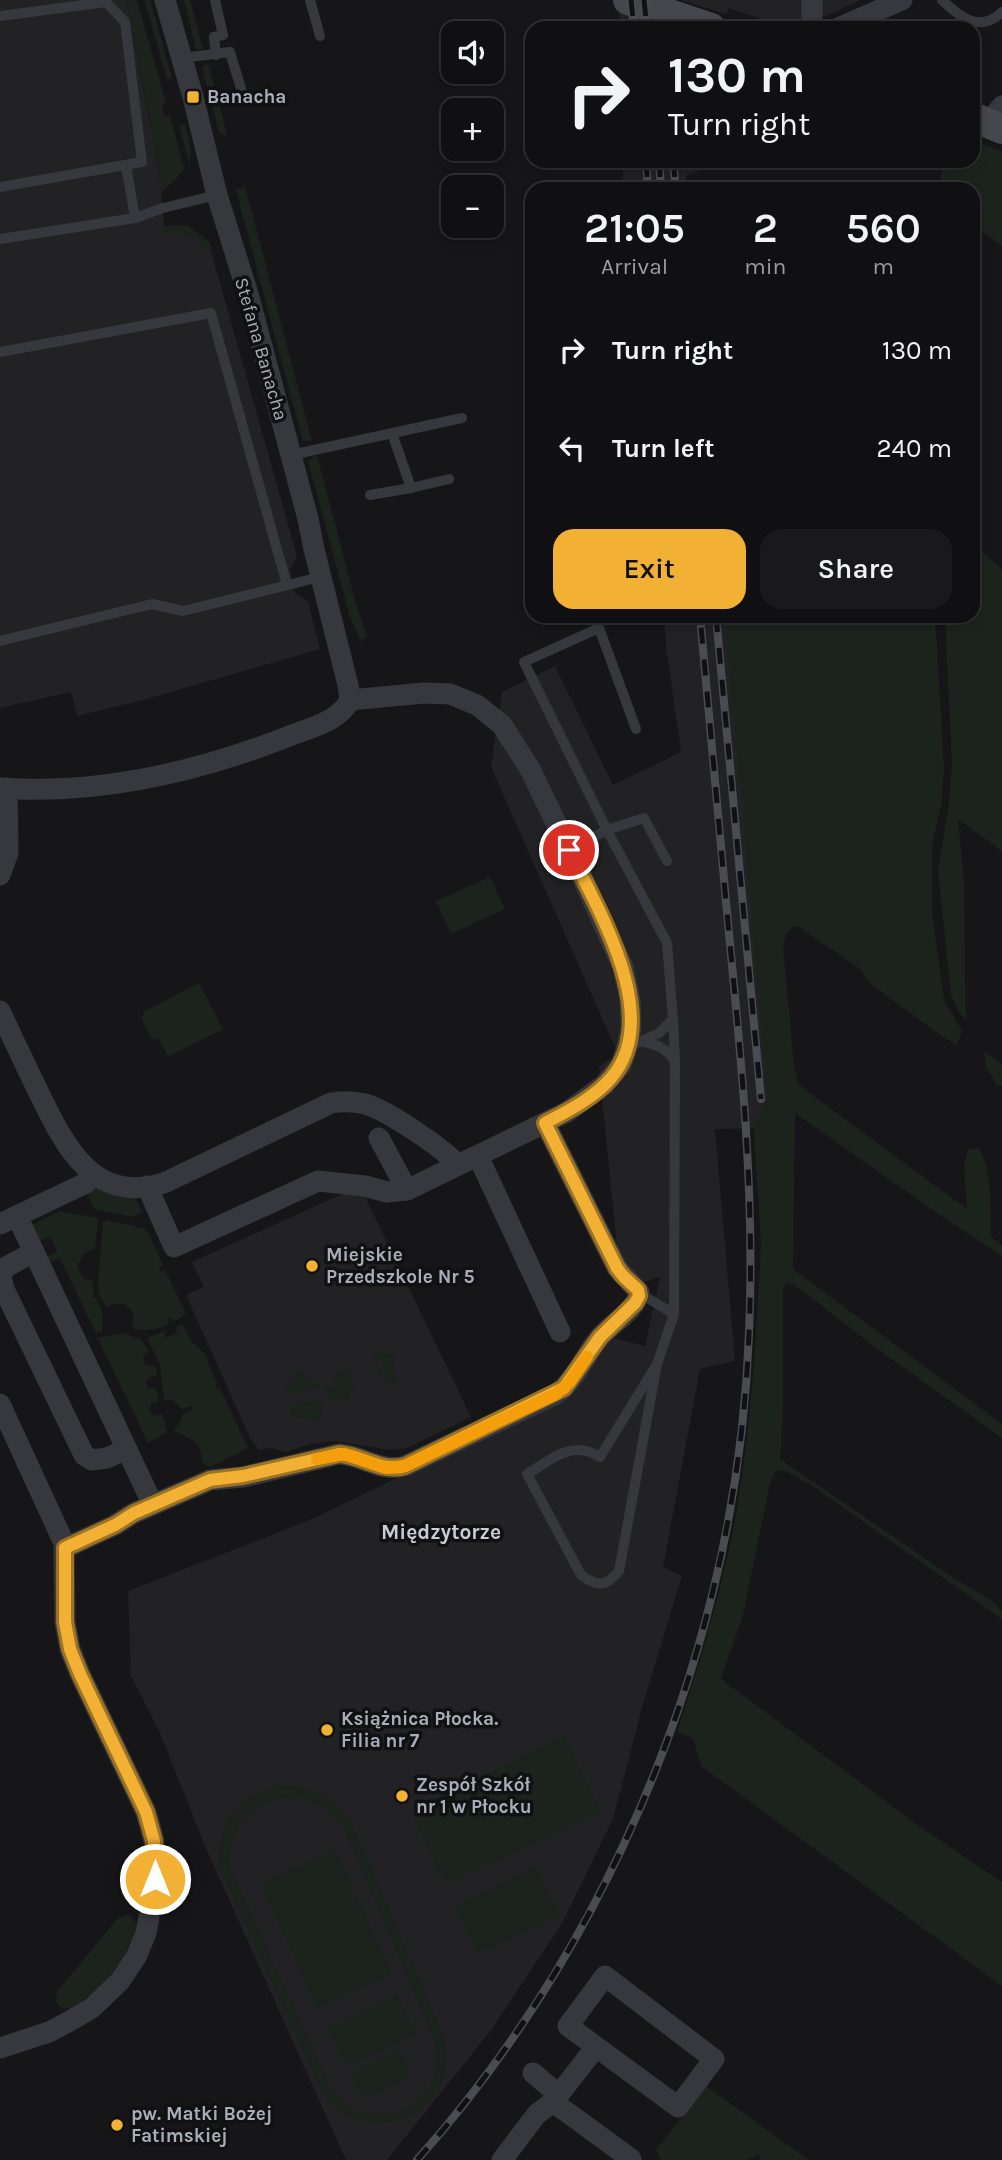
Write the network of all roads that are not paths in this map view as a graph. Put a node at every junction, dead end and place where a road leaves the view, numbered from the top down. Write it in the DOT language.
graph roads {
  1 [pos="165,0"];
  2 [pos="215,0"];
  3 [pos="310,0"];
  4 [pos="628,0"];
  5 [pos="812,0"];
  6 [pos="902,0"];
  7 [pos="942,0"];
  8 [pos="1002,12"];
  9 [pos="0,16"];
  10 [pos="690,21"];
  11 [pos="813,21"];
  12 [pos="854,21"];
  13 [pos="974,21"];
  14 [pos="980,22"];
  15 [pos="320,36"];
  16 [pos="216,54"];
  17 [pos="182,58"];
  18 [pos="242,92"];
  19 [pos="126,165"];
  20 [pos="0,187"];
  21 [pos="217,195"];
  22 [pos="135,218"];
  23 [pos="0,239"];
  24 [pos="0,352"];
  25 [pos="462,418"];
  26 [pos="392,433"];
  27 [pos="291,455"];
  28 [pos="449,479"];
  29 [pos="411,488"];
  30 [pos="370,495"];
  31 [pos="320,577"];
  32 [pos="288,585"];
  33 [pos="596,623"];
  34 [pos="599,628"];
  35 [pos="0,641"];
  36 [pos="350,700"];
  37 [pos="636,729"];
  38 [pos="3,788"];
  39 [pos="607,830"];
  40 [pos="569,850"];
  41 [pos="667,861"];
  42 [pos="0,875"];
  43 [pos="0,1011"];
  44 [pos="673,1019"];
  45 [pos="635,1041"];
  46 [pos="675,1063"];
  47 [pos="545,1123"];
  48 [pos="379,1138"];
  49 [pos="478,1156"];
  50 [pos="458,1165"];
  51 [pos="94,1174"];
  52 [pos="147,1186"];
  53 [pos="407,1190"];
  54 [pos="8,1220"];
  55 [pos="34,1252"];
  56 [pos="639,1293"];
  57 [pos="674,1314"];
  58 [pos="560,1332"];
  59 [pos="657,1364"];
  60 [pos="0,1404"];
  61 [pos="127,1449"];
  62 [pos="153,1505"];
  63 [pos="62,1538"];
  64 [pos="596,2047"];
  65 [pos="0,2048"];
  66 [pos="533,2073"];
  67 [pos="556,2098"];
  68 [pos="507,2158"];
  69 [pos="631,2160"];
  1 -- 17 [label="street, Stefana Banacha"];
  2 -- 16 [label="lane"];
  3 -- 15 [label="lane"];
  4 -- 10 [label="main road"];
  5 -- 11 [label="street"];
  6 -- 12 [label="street"];
  7 -- 13 [label="lane"];
  8 -- 14 [label="lane"];
  9 -- 19 [label="lane"];
  16 -- 17 [label="lane"];
  16 -- 18 [label="lane"];
  17 -- 21 [label="street, Stefana Banacha"];
  19 -- 20 [label="lane"];
  19 -- 22 [label="lane"];
  21 -- 22 [label="lane"];
  21 -- 27 [label="street, Stefana Banacha"];
  22 -- 23 [label="lane"];
  24 -- 32 [label="lane"];
  25 -- 26 [label="lane"];
  26 -- 27 [label="lane"];
  26 -- 29 [label="lane"];
  27 -- 31 [label="street, Stefana Banacha"];
  28 -- 29 [label="lane"];
  29 -- 30 [label="lane"];
  31 -- 32 [label="lane"];
  31 -- 36 [label="street, Stefana Banacha"];
  32 -- 35 [label="lane"];
  33 -- 34 [label="lane"];
  34 -- 37 [label="lane"];
  34 -- 39 [label="lane"];
  36 -- 38 [label="street"];
  36 -- 40 [label="street"];
  38 -- 42 [label="street"];
  39 -- 40 [label="lane"];
  39 -- 41 [label="lane"];
  39 -- 44 [label="lane"];
  40 -- 45 [label="street"];
  43 -- 51 [label="street"];
  44 -- 45 [label="lane"];
  44 -- 46 [label="lane"];
  45 -- 46 [label="lane"];
  45 -- 47 [label="street"];
  46 -- 57 [label="lane"];
  47 -- 49 [label="street"];
  47 -- 56 [label="street"];
  48 -- 53 [label="street"];
  49 -- 50 [label="street"];
  49 -- 58 [label="street"];
  50 -- 52 [label="street"];
  50 -- 53 [label="street"];
  51 -- 52 [label="street"];
  51 -- 54 [label="street"];
  52 -- 53 [label="street"];
  54 -- 55 [label="street"];
  55 -- 61 [label="street"];
  55 -- 61 [label="street"];
  56 -- 57 [label="lane"];
  56 -- 62 [label="street"];
  57 -- 59 [label="lane"];
  59 -- 59 [label="lane"];
  60 -- 63 [label="street"];
  61 -- 62 [label="street"];
  62 -- 63 [label="street"];
  63 -- 65 [label="street"];
  64 -- 64 [label="street"];
  64 -- 67 [label="street"];
  66 -- 67 [label="street"];
  67 -- 68 [label="street"];
  67 -- 69 [label="street"];
}
